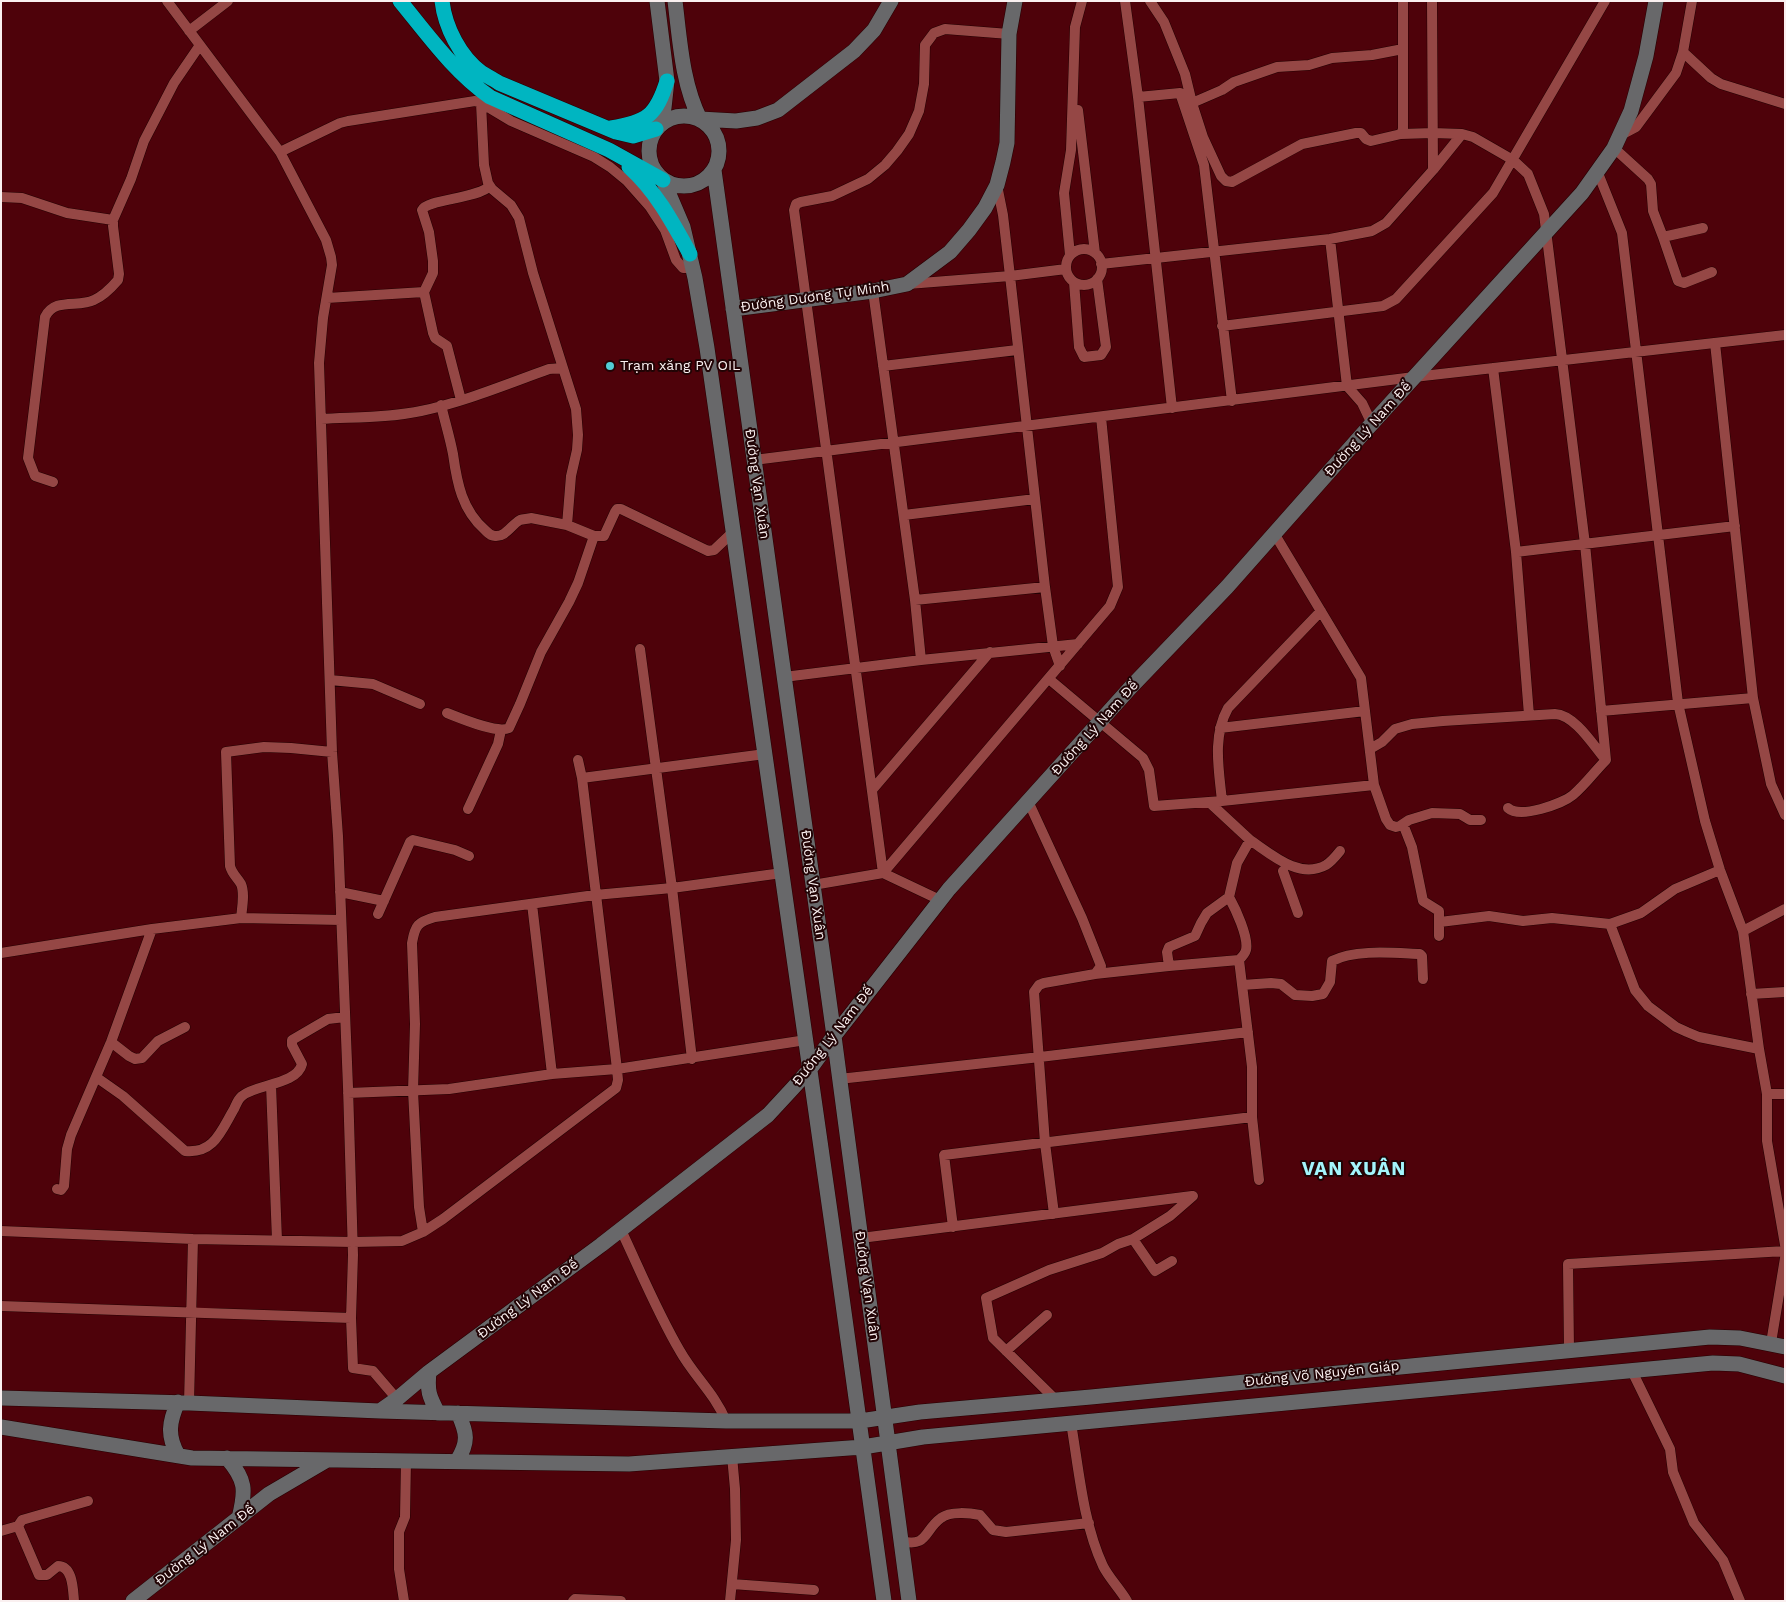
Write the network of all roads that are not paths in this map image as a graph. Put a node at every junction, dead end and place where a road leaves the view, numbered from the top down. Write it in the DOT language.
graph roads {
  1 [pos="167,1"];
  2 [pos="228,1"];
  3 [pos="400,1"];
  4 [pos="442,1"];
  5 [pos="657,1"];
  6 [pos="675,1"];
  7 [pos="891,1"];
  8 [pos="1015,1"];
  9 [pos="1082,1"];
  10 [pos="1125,1"];
  11 [pos="1150,1"];
  12 [pos="1403,1"];
  13 [pos="1432,1"];
  14 [pos="1605,1"];
  15 [pos="1656,1"];
  16 [pos="1692,1"];
  17 [pos="189,30"];
  18 [pos="1009,34"];
  19 [pos="200,45"];
  20 [pos="1402,49"];
  21 [pos="1683,52"];
  22 [pos="1074,77"];
  23 [pos="667,80"];
  24 [pos="1185,92"];
  25 [pos="1138,97"];
  26 [pos="481,103"];
  27 [pos="1192,103"];
  28 [pos="1785,104"];
  29 [pos="700,119"];
  30 [pos="607,129"];
  31 [pos="656,129"];
  32 [pos="1433,133"];
  33 [pos="1401,134"];
  34 [pos="1462,134"];
  35 [pos="1617,142"];
  36 [pos="609,150"];
  37 [pos="280,152"];
  38 [pos="1513,160"];
  39 [pos="714,170"];
  40 [pos="1433,170"];
  41 [pos="1598,173"];
  42 [pos="663,180"];
  43 [pos="997,185"];
  44 [pos="490,186"];
  45 [pos="1,197"];
  46 [pos="113,220"];
  47 [pos="1703,228"];
  48 [pos="1547,233"];
  49 [pos="1663,237"];
  50 [pos="1330,239"];
  51 [pos="1213,251"];
  52 [pos="1095,253"];
  53 [pos="1070,255"];
  54 [pos="1156,258"];
  55 [pos="691,261"];
  56 [pos="1101,264"];
  57 [pos="1066,269"];
  58 [pos="1712,272"];
  59 [pos="1010,276"];
  60 [pos="1097,279"];
  61 [pos="1074,282"];
  62 [pos="907,284"];
  63 [pos="873,290"];
  64 [pos="424,292"];
  65 [pos="327,298"];
  66 [pos="806,300"];
  67 [pos="733,309"];
  68 [pos="1339,311"];
  69 [pos="1222,326"];
  70 [pos="1785,335"];
  71 [pos="1715,343"];
  72 [pos="1017,350"];
  73 [pos="1636,352"];
  74 [pos="1562,360"];
  75 [pos="883,366"];
  76 [pos="563,368"];
  77 [pos="1493,368"];
  78 [pos="1414,377"];
  79 [pos="1347,386"];
  80 [pos="461,400"];
  81 [pos="1232,400"];
  82 [pos="441,405"];
  83 [pos="1172,408"];
  84 [pos="1101,417"];
  85 [pos="321,419"];
  86 [pos="1372,424"];
  87 [pos="1028,426"];
  88 [pos="893,442"];
  89 [pos="825,451"];
  90 [pos="754,460"];
  91 [pos="53,482"];
  92 [pos="1035,498"];
  93 [pos="904,515"];
  94 [pos="567,526"];
  95 [pos="1735,526"];
  96 [pos="733,532"];
  97 [pos="1274,533"];
  98 [pos="1659,535"];
  99 [pos="594,536"];
  100 [pos="1585,544"];
  101 [pos="1516,552"];
  102 [pos="1044,587"];
  103 [pos="915,600"];
  104 [pos="1321,611"];
  105 [pos="1078,644"];
  106 [pos="1053,646"];
  107 [pos="640,649"];
  108 [pos="990,652"];
  109 [pos="920,660"];
  110 [pos="1060,666"];
  111 [pos="855,667"];
  112 [pos="784,677"];
  113 [pos="1049,679"];
  114 [pos="330,680"];
  115 [pos="1753,698"];
  116 [pos="1678,703"];
  117 [pos="420,704"];
  118 [pos="1365,710"];
  119 [pos="1601,711"];
  120 [pos="447,713"];
  121 [pos="1529,715"];
  122 [pos="1100,722"];
  123 [pos="1220,728"];
  124 [pos="502,730"];
  125 [pos="1370,749"];
  126 [pos="332,752"];
  127 [pos="765,754"];
  128 [pos="578,760"];
  129 [pos="1606,760"];
  130 [pos="656,769"];
  131 [pos="582,778"];
  132 [pos="1374,785"];
  133 [pos="872,790"];
  134 [pos="1028,801"];
  135 [pos="1222,801"];
  136 [pos="1209,802"];
  137 [pos="1508,808"];
  138 [pos="468,809"];
  139 [pos="1785,815"];
  140 [pos="1481,820"];
  141 [pos="1403,824"];
  142 [pos="1250,840"];
  143 [pos="1340,851"];
  144 [pos="469,856"];
  145 [pos="1281,865"];
  146 [pos="1720,870"];
  147 [pos="782,873"];
  148 [pos="883,873"];
  149 [pos="813,885"];
  150 [pos="672,888"];
  151 [pos="340,892"];
  152 [pos="596,895"];
  153 [pos="1229,897"];
  154 [pos="940,900"];
  155 [pos="384,901"];
  156 [pos="532,904"];
  157 [pos="1785,909"];
  158 [pos="1298,913"];
  159 [pos="378,914"];
  160 [pos="241,918"];
  161 [pos="341,920"];
  162 [pos="1440,922"];
  163 [pos="1610,924"];
  164 [pos="152,929"];
  165 [pos="1744,931"];
  166 [pos="1439,936"];
  167 [pos="1,953"];
  168 [pos="1239,960"];
  169 [pos="1169,966"];
  170 [pos="1095,974"];
  171 [pos="1423,980"];
  172 [pos="1242,984"];
  173 [pos="1785,992"];
  174 [pos="1751,994"];
  175 [pos="345,1017"];
  176 [pos="185,1027"];
  177 [pos="1248,1032"];
  178 [pos="834,1036"];
  179 [pos="806,1040"];
  180 [pos="110,1042"];
  181 [pos="1759,1049"];
  182 [pos="1040,1057"];
  183 [pos="692,1059"];
  184 [pos="618,1069"];
  185 [pos="810,1069"];
  186 [pos="552,1074"];
  187 [pos="96,1078"];
  188 [pos="840,1079"];
  189 [pos="271,1085"];
  190 [pos="413,1091"];
  191 [pos="348,1093"];
  192 [pos="1768,1094"];
  193 [pos="1785,1094"];
  194 [pos="1252,1117"];
  195 [pos="1045,1143"];
  196 [pos="1258,1180"];
  197 [pos="57,1189"];
  198 [pos="1054,1214"];
  199 [pos="952,1228"];
  200 [pos="620,1230"];
  201 [pos="1,1231"];
  202 [pos="423,1232"];
  203 [pos="861,1238"];
  204 [pos="193,1239"];
  205 [pos="1133,1239"];
  206 [pos="277,1240"];
  207 [pos="353,1242"];
  208 [pos="1785,1245"];
  209 [pos="1785,1251"];
  210 [pos="1785,1258"];
  211 [pos="1172,1261"];
  212 [pos="1,1306"];
  213 [pos="190,1312"];
  214 [pos="1047,1315"];
  215 [pos="351,1318"];
  216 [pos="1778,1345"];
  217 [pos="1569,1350"];
  218 [pos="1006,1351"];
  219 [pos="1632,1371"];
  220 [pos="429,1372"];
  221 [pos="1785,1376"];
  222 [pos="1086,1397"];
  223 [pos="1,1398"];
  224 [pos="397,1399"];
  225 [pos="1055,1399"];
  226 [pos="184,1402"];
  227 [pos="380,1411"];
  228 [pos="438,1412"];
  229 [pos="458,1413"];
  230 [pos="884,1417"];
  231 [pos="860,1420"];
  232 [pos="726,1421"];
  233 [pos="1088,1421"];
  234 [pos="1071,1423"];
  235 [pos="1,1427"];
  236 [pos="888,1443"];
  237 [pos="863,1447"];
  238 [pos="178,1455"];
  239 [pos="732,1456"];
  240 [pos="227,1458"];
  241 [pos="328,1459"];
  242 [pos="406,1461"];
  243 [pos="457,1461"];
  244 [pos="88,1501"];
  245 [pos="239,1518"];
  246 [pos="1089,1523"];
  247 [pos="18,1526"];
  248 [pos="1,1530"];
  249 [pos="901,1541"];
  250 [pos="732,1584"];
  251 [pos="814,1590"];
  252 [pos="74,1601"];
  253 [pos="133,1601"];
  254 [pos="404,1601"];
  255 [pos="573,1601"];
  256 [pos="621,1601"];
  257 [pos="730,1601"];
  258 [pos="884,1601"];
  259 [pos="909,1601"];
  260 [pos="1127,1601"];
  261 [pos="1740,1601"];
  1 -- 17 [label="street"];
  2 -- 17 [label="street"];
  3 -- 36 [label="highway"];
  4 -- 30 [label="highway"];
  5 -- 23 [label="main road"];
  6 -- 29 [label="main road"];
  7 -- 29 [label="main road"];
  8 -- 18 [label="main road, Đường Dương Tự Minh"];
  9 -- 22 [label="street"];
  10 -- 25 [label="street"];
  11 -- 24 [label="street"];
  12 -- 20 [label="street"];
  13 -- 32 [label="street"];
  14 -- 38 [label="street"];
  15 -- 35 [label="main road, Đường Lý Nam Đế"];
  16 -- 21 [label="street"];
  17 -- 19 [label="street"];
  18 -- 43 [label="main road, Đường Dương Tự Minh"];
  18 -- 66 [label="street"];
  19 -- 37 [label="street"];
  19 -- 46 [label="street"];
  20 -- 27 [label="street"];
  20 -- 33 [label="street"];
  21 -- 28 [label="street"];
  21 -- 35 [label="street"];
  22 -- 52 [label="street"];
  22 -- 53 [label="street"];
  23 -- 30 [label="highway"];
  23 -- 31 [label="main road"];
  24 -- 25 [label="street"];
  24 -- 27 [label="street"];
  24 -- 51 [label="street"];
  25 -- 54 [label="street"];
  26 -- 37 [label="street"];
  26 -- 44 [label="street"];
  26 -- 55 [label="street"];
  27 -- 33 [label="street"];
  29 -- 31 [label="main road"];
  29 -- 39 [label="main road"];
  30 -- 31 [label="highway"];
  31 -- 42 [label="main road"];
  32 -- 33 [label="street"];
  32 -- 34 [label="street"];
  32 -- 40 [label="street"];
  34 -- 38 [label="street"];
  34 -- 40 [label="street"];
  35 -- 41 [label="main road, Đường Lý Nam Đế"];
  35 -- 49 [label="street"];
  36 -- 42 [label="highway"];
  36 -- 55 [label="highway"];
  37 -- 65 [label="street"];
  38 -- 48 [label="street"];
  38 -- 68 [label="street"];
  39 -- 42 [label="main road"];
  39 -- 67 [label="main road, Đường Vạn Xuân"];
  40 -- 50 [label="street"];
  41 -- 48 [label="main road, Đường Lý Nam Đế"];
  41 -- 73 [label="street"];
  42 -- 55 [label="main road, Đường Vạn Xuân"];
  43 -- 59 [label="street"];
  43 -- 62 [label="main road, Đường Dương Tự Minh"];
  44 -- 64 [label="street"];
  44 -- 76 [label="street"];
  45 -- 46 [label="street"];
  46 -- 91 [label="street"];
  47 -- 49 [label="street"];
  48 -- 74 [label="street"];
  48 -- 78 [label="main road, Đường Lý Nam Đế"];
  49 -- 58 [label="street"];
  50 -- 51 [label="street"];
  50 -- 68 [label="street"];
  51 -- 54 [label="street"];
  51 -- 69 [label="street"];
  52 -- 53 [label="street"];
  52 -- 56 [label="street"];
  53 -- 57 [label="street"];
  54 -- 56 [label="street"];
  54 -- 83 [label="street"];
  55 -- 96 [label="main road, Đường Vạn Xuân"];
  56 -- 60 [label="street"];
  57 -- 59 [label="street"];
  57 -- 61 [label="street"];
  59 -- 62 [label="street"];
  59 -- 72 [label="street"];
  60 -- 61 [label="street"];
  60 -- 61 [label="street"];
  62 -- 63 [label="main road, Đường Dương Tự Minh"];
  63 -- 66 [label="main road, Đường Dương Tự Minh"];
  63 -- 75 [label="street"];
  64 -- 65 [label="street"];
  64 -- 80 [label="street"];
  65 -- 85 [label="street"];
  66 -- 67 [label="main road, Đường Dương Tự Minh"];
  66 -- 89 [label="street"];
  67 -- 90 [label="main road, Đường Vạn Xuân"];
  68 -- 69 [label="street"];
  68 -- 79 [label="street"];
  69 -- 81 [label="street"];
  70 -- 71 [label="street"];
  71 -- 73 [label="street"];
  71 -- 95 [label="street"];
  72 -- 75 [label="street"];
  72 -- 87 [label="street"];
  73 -- 74 [label="street"];
  73 -- 98 [label="street"];
  74 -- 77 [label="street"];
  74 -- 100 [label="street"];
  75 -- 88 [label="street"];
  76 -- 80 [label="street"];
  76 -- 94 [label="street"];
  77 -- 78 [label="street"];
  77 -- 101 [label="street"];
  78 -- 79 [label="street"];
  78 -- 86 [label="main road, Đường Lý Nam Đế"];
  79 -- 81 [label="street"];
  79 -- 86 [label="street"];
  80 -- 82 [label="street"];
  81 -- 83 [label="street"];
  82 -- 85 [label="street"];
  82 -- 94 [label="street"];
  83 -- 84 [label="street"];
  84 -- 87 [label="street"];
  84 -- 105 [label="street"];
  85 -- 114 [label="street"];
  86 -- 97 [label="main road, Đường Lý Nam Đế"];
  87 -- 88 [label="street"];
  87 -- 92 [label="street"];
  88 -- 89 [label="street"];
  88 -- 93 [label="street"];
  89 -- 90 [label="street"];
  89 -- 111 [label="street"];
  90 -- 112 [label="main road, Đường Vạn Xuân"];
  92 -- 93 [label="street"];
  92 -- 102 [label="street"];
  93 -- 103 [label="street"];
  94 -- 99 [label="street"];
  95 -- 98 [label="street"];
  95 -- 115 [label="street"];
  96 -- 99 [label="street"];
  96 -- 127 [label="main road, Đường Vạn Xuân"];
  97 -- 104 [label="street"];
  97 -- 122 [label="main road, Đường Lý Nam Đế"];
  98 -- 100 [label="street"];
  98 -- 116 [label="street"];
  99 -- 124 [label="street"];
  100 -- 101 [label="street"];
  100 -- 119 [label="street"];
  101 -- 121 [label="street"];
  102 -- 103 [label="street"];
  102 -- 106 [label="street"];
  103 -- 109 [label="street"];
  104 -- 118 [label="street"];
  104 -- 123 [label="street"];
  105 -- 106 [label="street"];
  105 -- 110 [label="street"];
  106 -- 108 [label="street"];
  106 -- 110 [label="street"];
  107 -- 130 [label="street"];
  108 -- 109 [label="street"];
  108 -- 133 [label="street"];
  109 -- 111 [label="street"];
  110 -- 113 [label="street"];
  111 -- 112 [label="street"];
  111 -- 133 [label="street"];
  112 -- 149 [label="main road, Đường Vạn Xuân"];
  113 -- 122 [label="street"];
  113 -- 148 [label="street"];
  114 -- 117 [label="street"];
  114 -- 126 [label="street"];
  115 -- 116 [label="street"];
  115 -- 139 [label="street"];
  116 -- 119 [label="street"];
  116 -- 146 [label="street"];
  118 -- 123 [label="street"];
  118 -- 125 [label="street"];
  119 -- 129 [label="street"];
  120 -- 124 [label="street"];
  121 -- 125 [label="street"];
  121 -- 129 [label="street"];
  122 -- 134 [label="main road, Đường Lý Nam Đế"];
  122 -- 136 [label="street"];
  123 -- 135 [label="street"];
  124 -- 138 [label="street"];
  125 -- 132 [label="street"];
  126 -- 151 [label="street"];
  126 -- 160 [label="street"];
  127 -- 130 [label="street"];
  127 -- 147 [label="main road, Đường Vạn Xuân"];
  128 -- 131 [label="street"];
  129 -- 137 [label="street"];
  130 -- 131 [label="street"];
  130 -- 150 [label="street"];
  131 -- 152 [label="street"];
  132 -- 135 [label="street"];
  132 -- 141 [label="street"];
  133 -- 148 [label="street"];
  134 -- 154 [label="main road, Đường Lý Nam Đế"];
  134 -- 170 [label="street"];
  135 -- 136 [label="street"];
  136 -- 142 [label="street"];
  140 -- 141 [label="street"];
  141 -- 162 [label="street"];
  142 -- 145 [label="street"];
  142 -- 153 [label="street"];
  143 -- 145 [label="street"];
  144 -- 155 [label="street"];
  145 -- 158 [label="street"];
  146 -- 163 [label="street"];
  146 -- 165 [label="street"];
  147 -- 150 [label="street"];
  147 -- 179 [label="main road, Đường Vạn Xuân"];
  148 -- 149 [label="street"];
  148 -- 154 [label="street"];
  149 -- 178 [label="main road, Đường Vạn Xuân"];
  150 -- 152 [label="street"];
  150 -- 183 [label="street"];
  151 -- 155 [label="street"];
  151 -- 161 [label="street"];
  152 -- 156 [label="street"];
  152 -- 184 [label="street"];
  153 -- 168 [label="street"];
  153 -- 169 [label="street"];
  154 -- 178 [label="main road, Đường Lý Nam Đế"];
  155 -- 159 [label="street"];
  156 -- 186 [label="street"];
  156 -- 190 [label="street"];
  157 -- 165 [label="street"];
  160 -- 161 [label="street"];
  160 -- 164 [label="street"];
  161 -- 175 [label="street"];
  162 -- 163 [label="street"];
  162 -- 166 [label="street"];
  163 -- 181 [label="street"];
  164 -- 167 [label="street"];
  164 -- 180 [label="street"];
  165 -- 174 [label="street"];
  168 -- 169 [label="street"];
  168 -- 172 [label="street"];
  169 -- 170 [label="street"];
  170 -- 182 [label="street"];
  171 -- 172 [label="street"];
  172 -- 177 [label="street"];
  173 -- 174 [label="street"];
  174 -- 181 [label="street"];
  175 -- 189 [label="street"];
  175 -- 191 [label="street"];
  176 -- 180 [label="street"];
  177 -- 182 [label="street"];
  177 -- 194 [label="street"];
  178 -- 185 [label="main road, Đường Lý Nam Đế"];
  178 -- 188 [label="main road, Đường Vạn Xuân"];
  179 -- 183 [label="street"];
  179 -- 185 [label="main road, Đường Vạn Xuân"];
  180 -- 187 [label="street"];
  181 -- 192 [label="street"];
  182 -- 188 [label="street"];
  182 -- 195 [label="street"];
  183 -- 184 [label="street"];
  184 -- 186 [label="street"];
  184 -- 202 [label="street"];
  185 -- 200 [label="main road, Đường Lý Nam Đế"];
  185 -- 231 [label="main road, Đường Vạn Xuân"];
  186 -- 190 [label="street"];
  187 -- 189 [label="street"];
  187 -- 197 [label="street"];
  188 -- 203 [label="main road, Đường Vạn Xuân"];
  189 -- 206 [label="street"];
  190 -- 191 [label="street"];
  190 -- 202 [label="street"];
  191 -- 207 [label="street"];
  192 -- 193 [label="street"];
  192 -- 208 [label="street"];
  194 -- 195 [label="street"];
  194 -- 196 [label="street"];
  195 -- 198 [label="street"];
  195 -- 199 [label="street"];
  198 -- 199 [label="street"];
  198 -- 205 [label="street"];
  199 -- 203 [label="street"];
  200 -- 220 [label="main road, Đường Lý Nam Đế"];
  200 -- 232 [label="street"];
  201 -- 204 [label="street"];
  202 -- 207 [label="street"];
  203 -- 230 [label="main road, Đường Vạn Xuân"];
  204 -- 206 [label="street"];
  204 -- 213 [label="street"];
  205 -- 211 [label="street"];
  205 -- 218 [label="street"];
  206 -- 207 [label="street"];
  207 -- 215 [label="street"];
  209 -- 217 [label="street"];
  210 -- 216 [label="street"];
  212 -- 213 [label="street"];
  213 -- 215 [label="street"];
  213 -- 226 [label="street"];
  214 -- 218 [label="street"];
  215 -- 224 [label="street"];
  216 -- 217 [label="main road, Đường Võ Nguyên Giáp"];
  217 -- 222 [label="main road, Đường Võ Nguyên Giáp"];
  218 -- 225 [label="street"];
  219 -- 221 [label="main road, Đường Võ Nguyên Giáp"];
  219 -- 233 [label="main road, Đường Võ Nguyên Giáp"];
  219 -- 261 [label="street"];
  220 -- 224 [label="main road, Đường Lý Nam Đế"];
  220 -- 228 [label="main road"];
  222 -- 225 [label="main road, Đường Võ Nguyên Giáp"];
  222 -- 233 [label="main road"];
  223 -- 226 [label="main road, Đường Võ Nguyên Giáp"];
  224 -- 227 [label="main road, Đường Lý Nam Đế"];
  225 -- 230 [label="main road, Đường Võ Nguyên Giáp"];
  226 -- 227 [label="main road, Đường Võ Nguyên Giáp"];
  226 -- 238 [label="main road"];
  227 -- 228 [label="main road, Đường Võ Nguyên Giáp"];
  228 -- 229 [label="main road, Đường Võ Nguyên Giáp"];
  229 -- 232 [label="main road, Đường Võ Nguyên Giáp"];
  229 -- 243 [label="main road"];
  230 -- 231 [label="main road, Đường Võ Nguyên Giáp"];
  230 -- 236 [label="main road, Đường Vạn Xuân"];
  231 -- 232 [label="main road, Đường Võ Nguyên Giáp"];
  231 -- 237 [label="main road, Đường Vạn Xuân"];
  233 -- 234 [label="main road, Đường Võ Nguyên Giáp"];
  234 -- 236 [label="main road, Đường Võ Nguyên Giáp"];
  234 -- 246 [label="street"];
  235 -- 238 [label="main road, Đường Võ Nguyên Giáp"];
  236 -- 237 [label="main road, Đường Võ Nguyên Giáp"];
  236 -- 249 [label="main road, Đường Vạn Xuân"];
  237 -- 239 [label="main road, Đường Võ Nguyên Giáp"];
  237 -- 258 [label="main road, Đường Vạn Xuân"];
  238 -- 240 [label="main road, Đường Võ Nguyên Giáp"];
  239 -- 243 [label="main road, Đường Võ Nguyên Giáp"];
  239 -- 250 [label="street"];
  240 -- 241 [label="main road, Đường Võ Nguyên Giáp"];
  240 -- 245 [label="main road"];
  241 -- 242 [label="main road, Đường Võ Nguyên Giáp"];
  241 -- 245 [label="main road, Đường Lý Nam Đế"];
  242 -- 243 [label="main road, Đường Võ Nguyên Giáp"];
  242 -- 254 [label="street"];
  244 -- 247 [label="street"];
  245 -- 253 [label="main road, Đường Lý Nam Đế"];
  246 -- 249 [label="street"];
  246 -- 260 [label="street"];
  247 -- 248 [label="street"];
  247 -- 252 [label="street"];
  249 -- 259 [label="main road, Đường Vạn Xuân"];
  250 -- 251 [label="street"];
  250 -- 257 [label="street"];
  255 -- 256 [label="street"];
}
